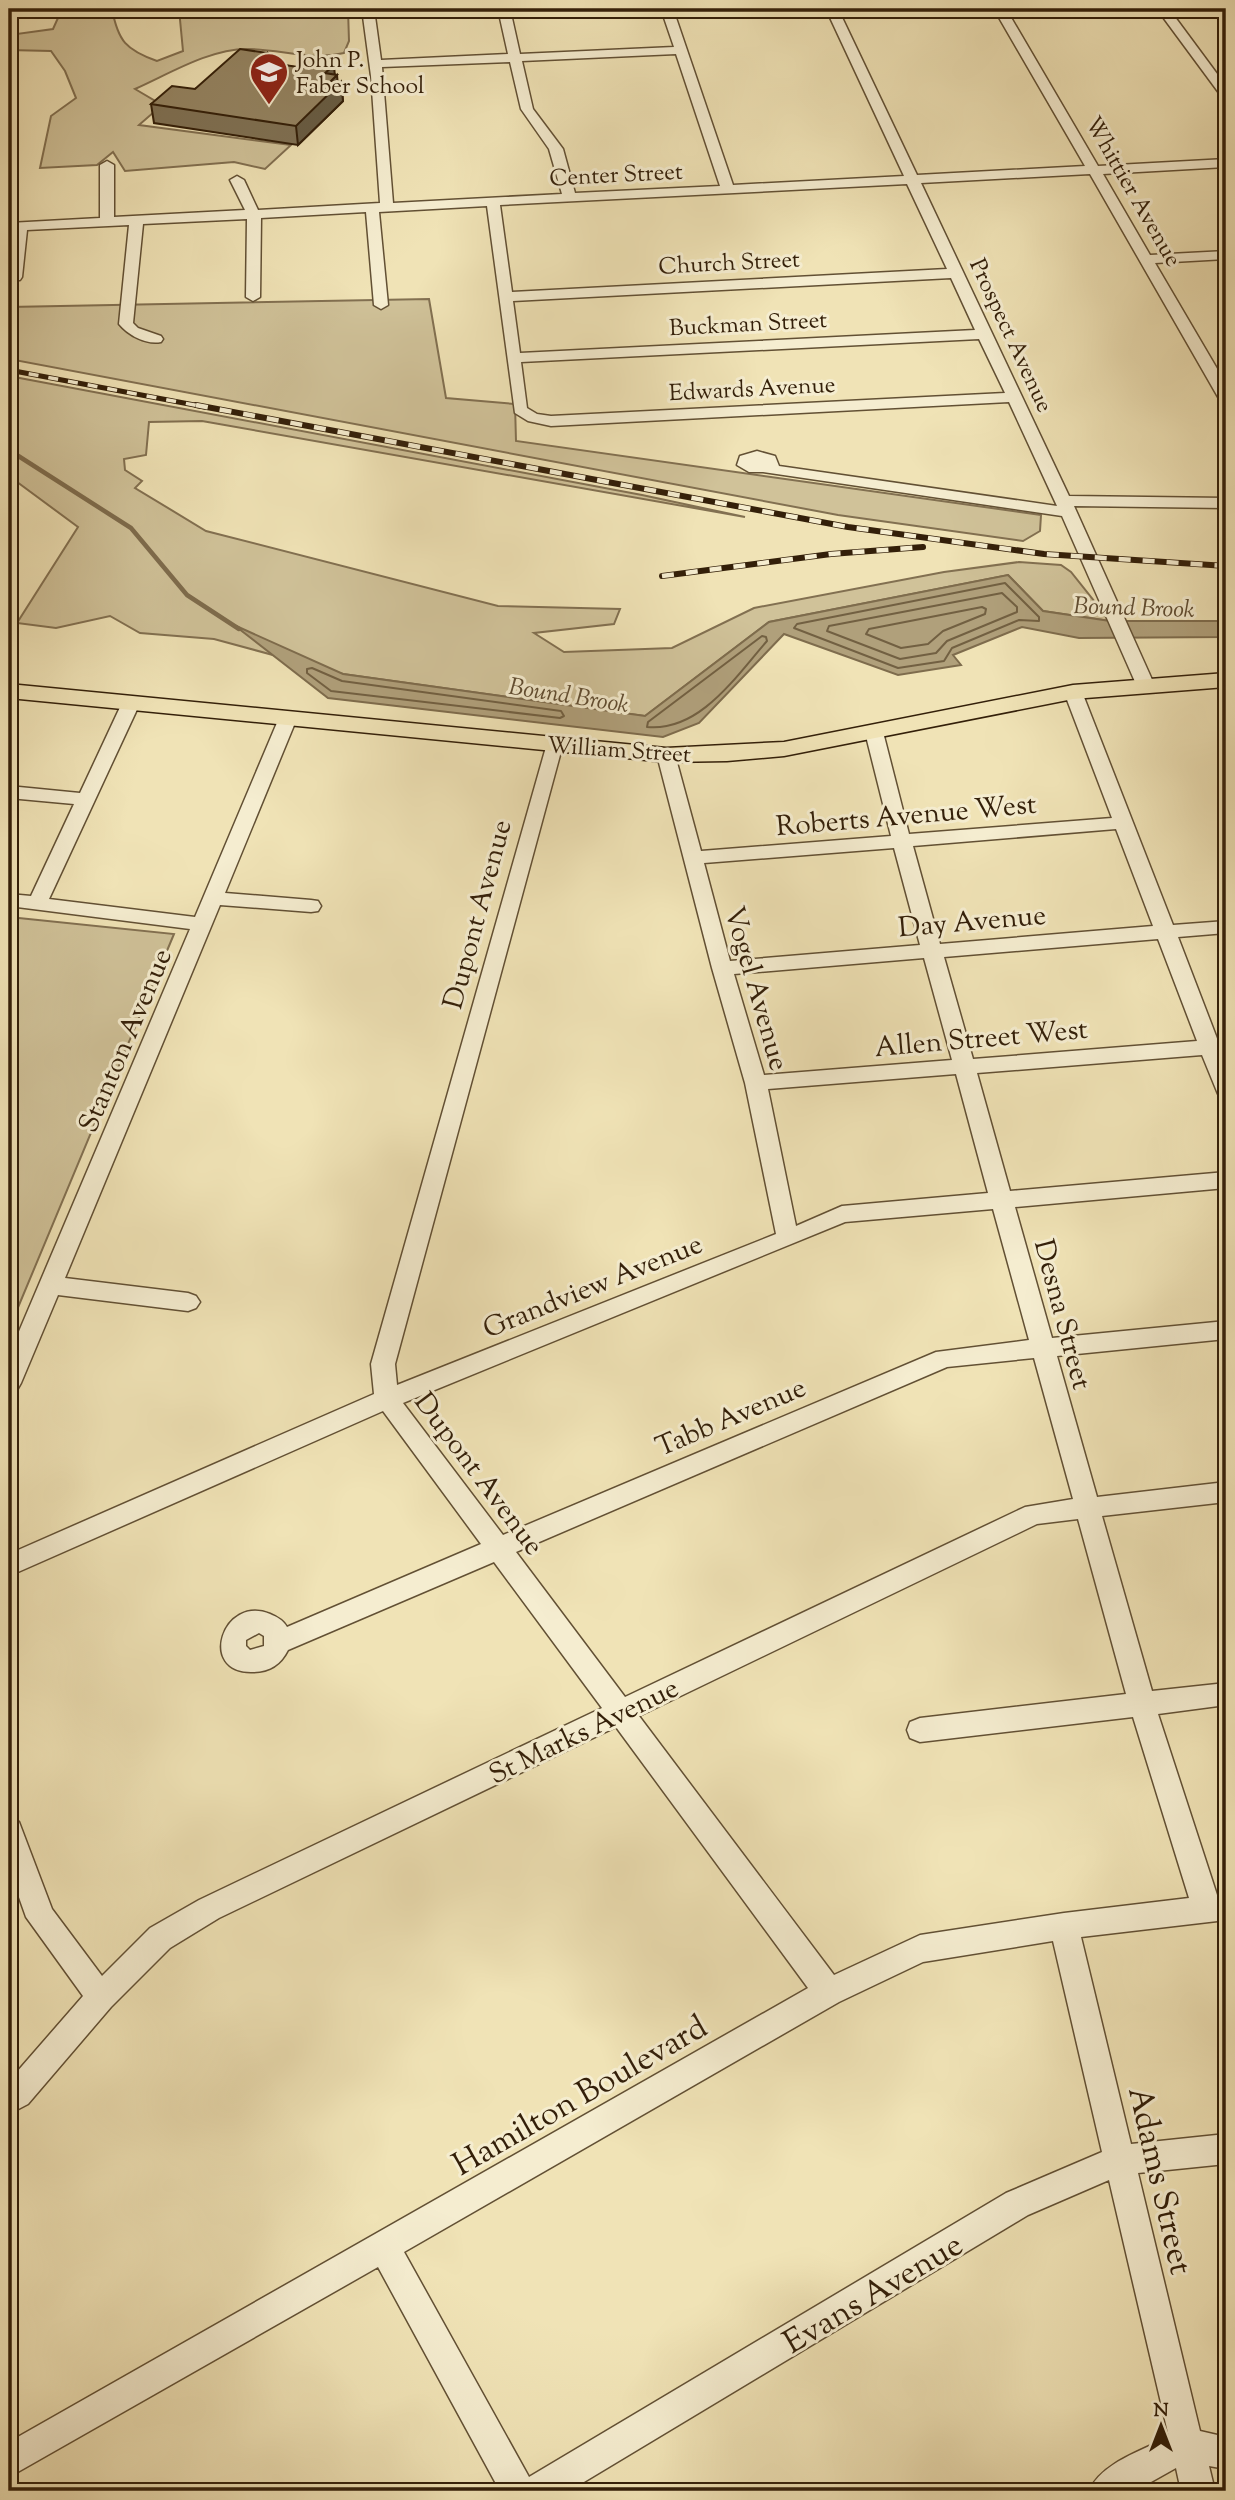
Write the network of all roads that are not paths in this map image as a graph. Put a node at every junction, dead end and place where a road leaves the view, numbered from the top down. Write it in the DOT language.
graph roads {
  1 [pos="368,9"];
  2 [pos="504,9"];
  3 [pos="667,9"];
  4 [pos="832,9"];
  5 [pos="999,9"];
  6 [pos="1163,9"];
  7 [pos="682,50"];
  8 [pos="516,58"];
  9 [pos="374,64"];
  10 [pos="1226,94"];
  11 [pos="1226,163"];
  12 [pos="107,165"];
  13 [pos="1096,169"];
  14 [pos="237,180"];
  15 [pos="912,180"];
  16 [pos="728,190"];
  17 [pos="570,198"];
  18 [pos="493,202"];
  19 [pos="379,208"];
  20 [pos="254,215"];
  21 [pos="136,220"];
  22 [pos="107,222"];
  23 [pos="14,227"];
  24 [pos="1226,255"];
  25 [pos="1147,259"];
  26 [pos="956,273"];
  27 [pos="15,276"];
  28 [pos="253,296"];
  29 [pos="505,297"];
  30 [pos="381,304"];
  31 [pos="985,334"];
  32 [pos="156,339"];
  33 [pos="513,358"];
  34 [pos="1014,397"];
  35 [pos="1226,397"];
  36 [pos="767,468"];
  37 [pos="1226,503"];
  38 [pos="1065,506"];
  39 [pos="1114,612"];
  40 [pos="1128,645"];
  41 [pos="1225,683"];
  42 [pos="1145,684"];
  43 [pos="9,691"];
  44 [pos="1073,692"];
  45 [pos="131,703"];
  46 [pos="288,718"];
  47 [pos="874,732"];
  48 [pos="554,744"];
  49 [pos="666,755"];
  50 [pos="9,792"];
  51 [pos="86,799"];
  52 [pos="1123,823"];
  53 [pos="902,843"];
  54 [pos="694,858"];
  55 [pos="214,898"];
  56 [pos="9,900"];
  57 [pos="38,902"];
  58 [pos="312,906"];
  59 [pos="203,924"];
  60 [pos="1226,927"];
  61 [pos="1165,932"];
  62 [pos="934,951"];
  63 [pos="722,968"];
  64 [pos="1210,1047"];
  65 [pos="965,1066"];
  66 [pos="757,1083"];
  67 [pos="1226,1089"];
  68 [pos="1226,1180"];
  69 [pos="1002,1201"];
  70 [pos="789,1238"];
  71 [pos="51,1285"];
  72 [pos="188,1302"];
  73 [pos="1226,1330"];
  74 [pos="1043,1348"];
  75 [pos="9,1383"];
  76 [pos="387,1399"];
  77 [pos="1226,1492"];
  78 [pos="1087,1506"];
  79 [pos="499,1549"];
  80 [pos="9,1565"];
  81 [pos="279,1642"];
  82 [pos="1226,1694"];
  83 [pos="1142,1704"];
  84 [pos="622,1711"];
  85 [pos="920,1730"];
  86 [pos="9,1831"];
  87 [pos="1217,1908"];
  88 [pos="1064,1926"];
  89 [pos="829,1992"];
  90 [pos="101,1997"];
  91 [pos="9,2099"];
  92 [pos="1226,2149"];
  93 [pos="1120,2160"];
  94 [pos="386,2248"];
  95 [pos="1187,2445"];
  96 [pos="1226,2453"];
  97 [pos="9,2460"];
  98 [pos="517,2491"];
  99 [pos="538,2491"];
  100 [pos="1106,2491"];
  101 [pos="1198,2491"];
  1 -- 9 [label="street"];
  2 -- 8 [label="street"];
  3 -- 7 [label="street"];
  4 -- 15 [label="street, Prospect Avenue"];
  5 -- 13 [label="street, Whittier Avenue"];
  6 -- 10 [label="street"];
  7 -- 8 [label="street"];
  7 -- 16 [label="street"];
  8 -- 9 [label="street"];
  8 -- 17 [label="street"];
  9 -- 19 [label="street"];
  11 -- 13 [label="street, Center Street"];
  12 -- 22 [label="street"];
  13 -- 15 [label="street, Center Street"];
  13 -- 25 [label="street, Whittier Avenue"];
  14 -- 20 [label="street"];
  15 -- 16 [label="street, Center Street"];
  15 -- 26 [label="street, Prospect Avenue"];
  16 -- 17 [label="street, Center Street"];
  17 -- 18 [label="street, Center Street"];
  18 -- 19 [label="street, Center Street"];
  18 -- 29 [label="street"];
  19 -- 20 [label="street, Center Street"];
  19 -- 30 [label="street"];
  20 -- 21 [label="street, Center Street"];
  20 -- 28 [label="street"];
  21 -- 22 [label="street, Center Street"];
  21 -- 32 [label="street"];
  22 -- 23 [label="street, Center Street"];
  23 -- 27 [label="street"];
  24 -- 25 [label="street"];
  25 -- 35 [label="street, Whittier Avenue"];
  26 -- 29 [label="street, Church Street"];
  26 -- 31 [label="street, Prospect Avenue"];
  29 -- 33 [label="street"];
  31 -- 33 [label="street, Buckman Street"];
  31 -- 34 [label="street, Prospect Avenue"];
  33 -- 34 [label="street, Edwards Avenue"];
  34 -- 38 [label="street, Prospect Avenue"];
  36 -- 38 [label="street"];
  37 -- 38 [label="street"];
  38 -- 39 [label="street, Prospect Avenue"];
  39 -- 40 [label="street, Prospect Avenue"];
  40 -- 42 [label="street, Prospect Avenue"];
  41 -- 42 [label="main road, William Street"];
  42 -- 44 [label="main road, William Street"];
  43 -- 45 [label="main road, William Street"];
  44 -- 47 [label="main road, William Street"];
  44 -- 52 [label="street"];
  45 -- 46 [label="main road, William Street"];
  45 -- 51 [label="street"];
  46 -- 48 [label="main road, William Street"];
  46 -- 55 [label="street, Stanton Avenue"];
  47 -- 49 [label="main road, William Street"];
  47 -- 53 [label="street, Desna Street"];
  48 -- 49 [label="main road, William Street"];
  48 -- 76 [label="street, Dupont Avenue"];
  49 -- 54 [label="street, Vogel Avenue"];
  50 -- 51 [label="street"];
  51 -- 57 [label="street"];
  52 -- 53 [label="street, Roberts Avenue West"];
  52 -- 61 [label="street"];
  53 -- 54 [label="street, Roberts Avenue West"];
  53 -- 62 [label="street, Desna Street"];
  54 -- 63 [label="street, Vogel Avenue"];
  55 -- 58 [label="street"];
  55 -- 59 [label="street, Stanton Avenue"];
  56 -- 57 [label="street"];
  57 -- 59 [label="street"];
  59 -- 71 [label="street, Stanton Avenue"];
  60 -- 61 [label="street, Day Avenue"];
  61 -- 62 [label="street, Day Avenue"];
  61 -- 64 [label="street"];
  62 -- 63 [label="street, Day Avenue"];
  62 -- 65 [label="street, Desna Street"];
  63 -- 66 [label="street, Vogel Avenue"];
  64 -- 65 [label="street, Allen Street West"];
  64 -- 67 [label="street"];
  65 -- 66 [label="street, Allen Street West"];
  65 -- 69 [label="street, Desna Street"];
  66 -- 70 [label="street, Vogel Avenue"];
  68 -- 69 [label="street, Grandview Avenue"];
  69 -- 70 [label="street, Grandview Avenue"];
  69 -- 74 [label="street, Desna Street"];
  70 -- 76 [label="street, Grandview Avenue"];
  71 -- 72 [label="street"];
  71 -- 75 [label="street, Stanton Avenue"];
  73 -- 74 [label="street, Tabb Avenue"];
  74 -- 78 [label="street, Desna Street"];
  74 -- 79 [label="street, Tabb Avenue"];
  76 -- 79 [label="street, Dupont Avenue"];
  76 -- 80 [label="street, Grandview Avenue"];
  77 -- 78 [label="street, St Marks Avenue"];
  78 -- 83 [label="street, Desna Street"];
  78 -- 84 [label="street, St Marks Avenue"];
  79 -- 81 [label="street, Tabb Avenue"];
  79 -- 84 [label="street, Dupont Avenue"];
  82 -- 83 [label="street"];
  83 -- 85 [label="street"];
  83 -- 87 [label="street, Desna Street"];
  84 -- 89 [label="street, Dupont Avenue"];
  84 -- 90 [label="street, St Marks Avenue"];
  86 -- 90 [label="street"];
  87 -- 88 [label="street, Hamilton Boulevard"];
  88 -- 89 [label="street, Hamilton Boulevard"];
  88 -- 93 [label="street, Adams Street"];
  89 -- 94 [label="street, Hamilton Boulevard"];
  90 -- 91 [label="street, St Marks Avenue"];
  92 -- 93 [label="street, Evans Avenue"];
  93 -- 95 [label="street, Adams Street"];
  93 -- 99 [label="street, Evans Avenue"];
  94 -- 97 [label="street, Hamilton Boulevard"];
  94 -- 98 [label="street"];
  95 -- 96 [label="street"];
  95 -- 100 [label="street"];
  95 -- 101 [label="street, Adams Street"];
}
